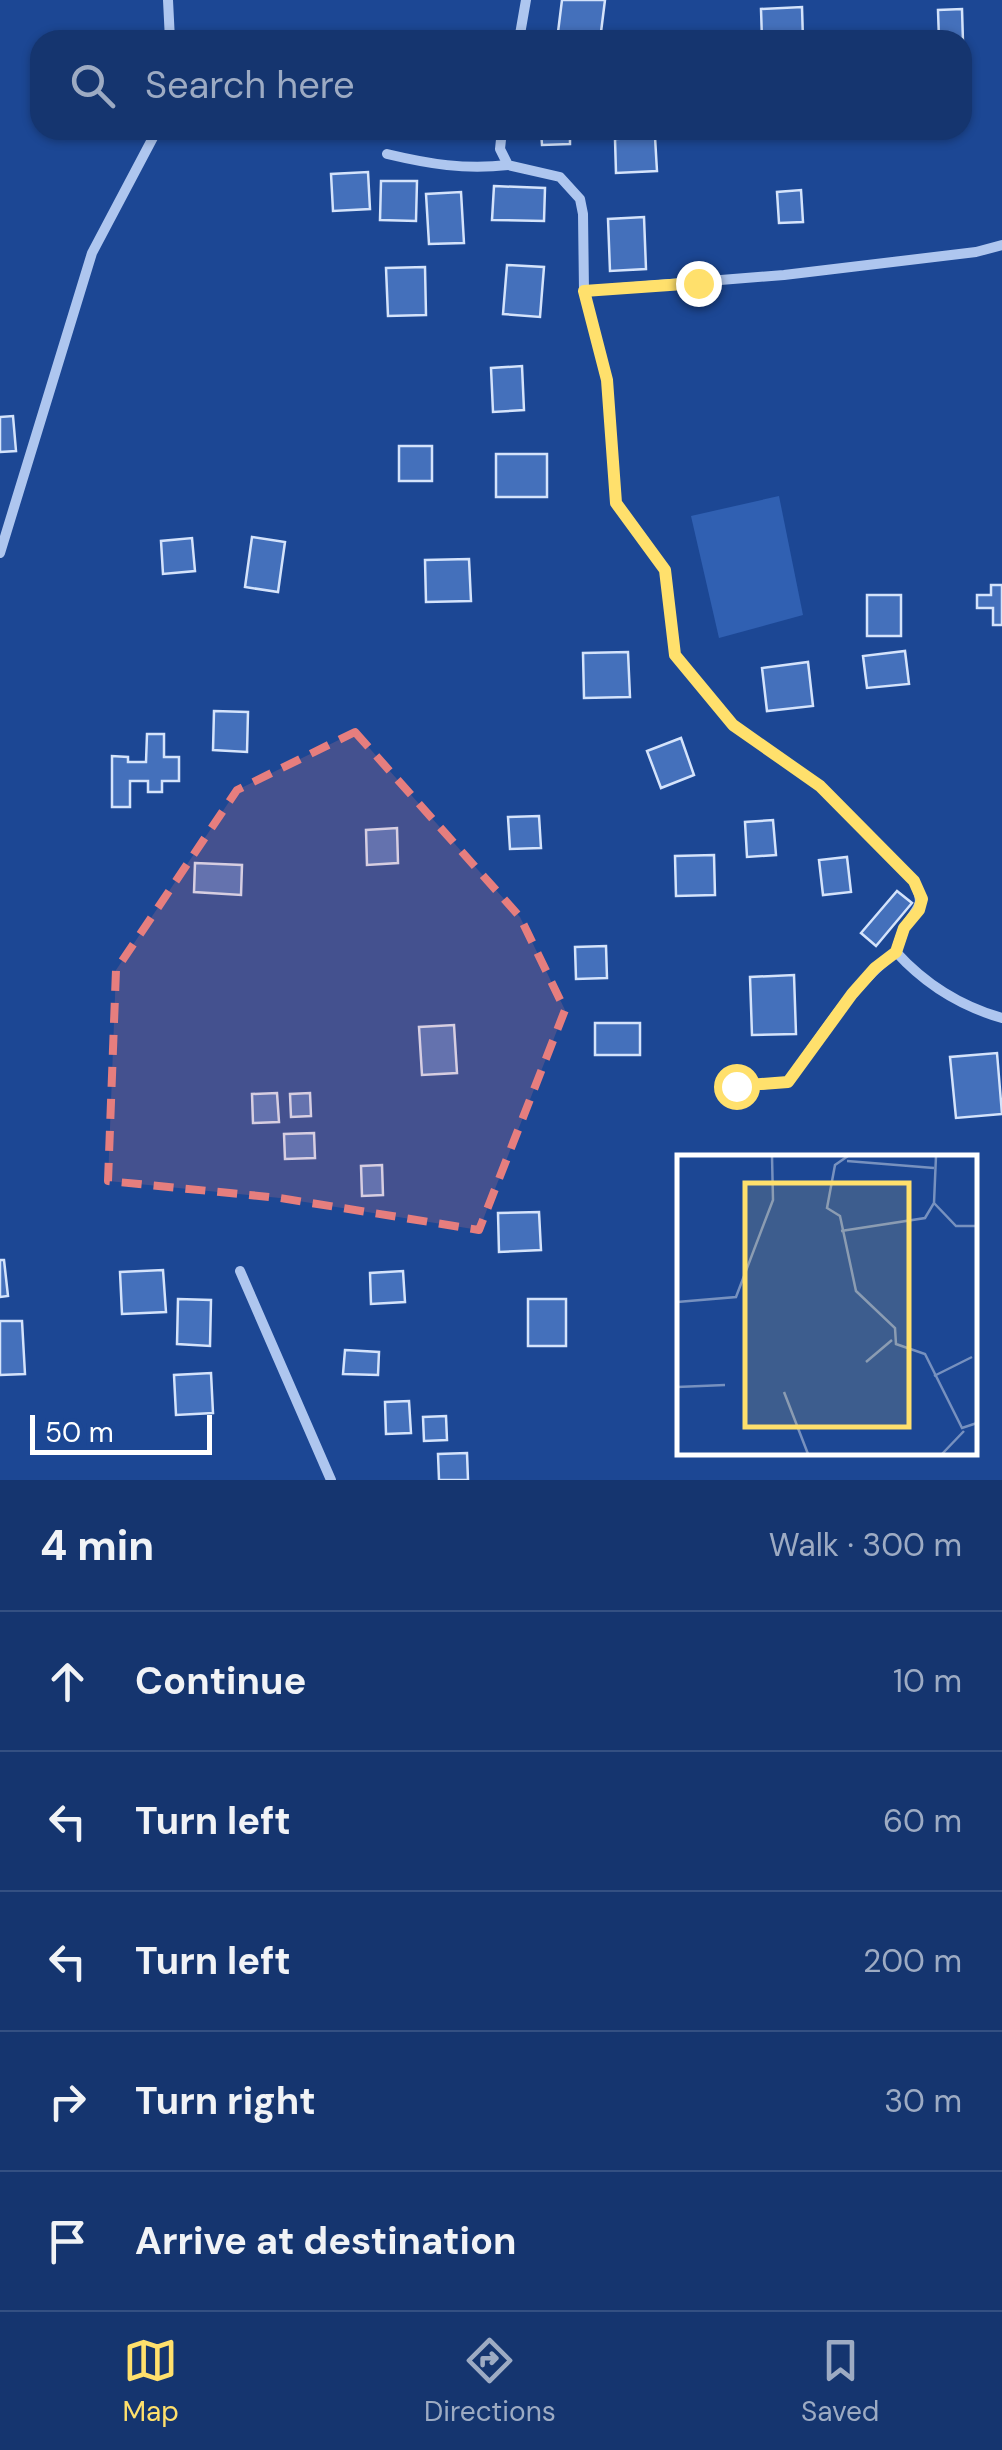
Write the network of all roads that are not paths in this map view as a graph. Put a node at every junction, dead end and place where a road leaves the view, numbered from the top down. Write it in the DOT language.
graph roads {
  1 [pos="168,0"];
  2 [pos="526,0"];
  3 [pos="170,30"];
  4 [pos="521,30"];
  5 [pos="152,140"];
  6 [pos="501,140"];
  7 [pos="387,154"];
  8 [pos="508,164"];
  9 [pos="1002,245"];
  10 [pos="584,291"];
  11 [pos="0,553"];
  12 [pos="896,952"];
  13 [pos="1002,1018"];
  14 [pos="736,1086"];
  15 [pos="240,1270"];
  16 [pos="331,1480"];
  1 -- 3 [label="street"];
  2 -- 4 [label="street"];
  5 -- 11 [label="street"];
  6 -- 8 [label="street"];
  7 -- 8 [label="street"];
  8 -- 10 [label="street"];
  9 -- 10 [label="street"];
  10 -- 12 [label="street"];
  12 -- 13 [label="street"];
  12 -- 14 [label="street"];
  15 -- 16 [label="street"];
}
